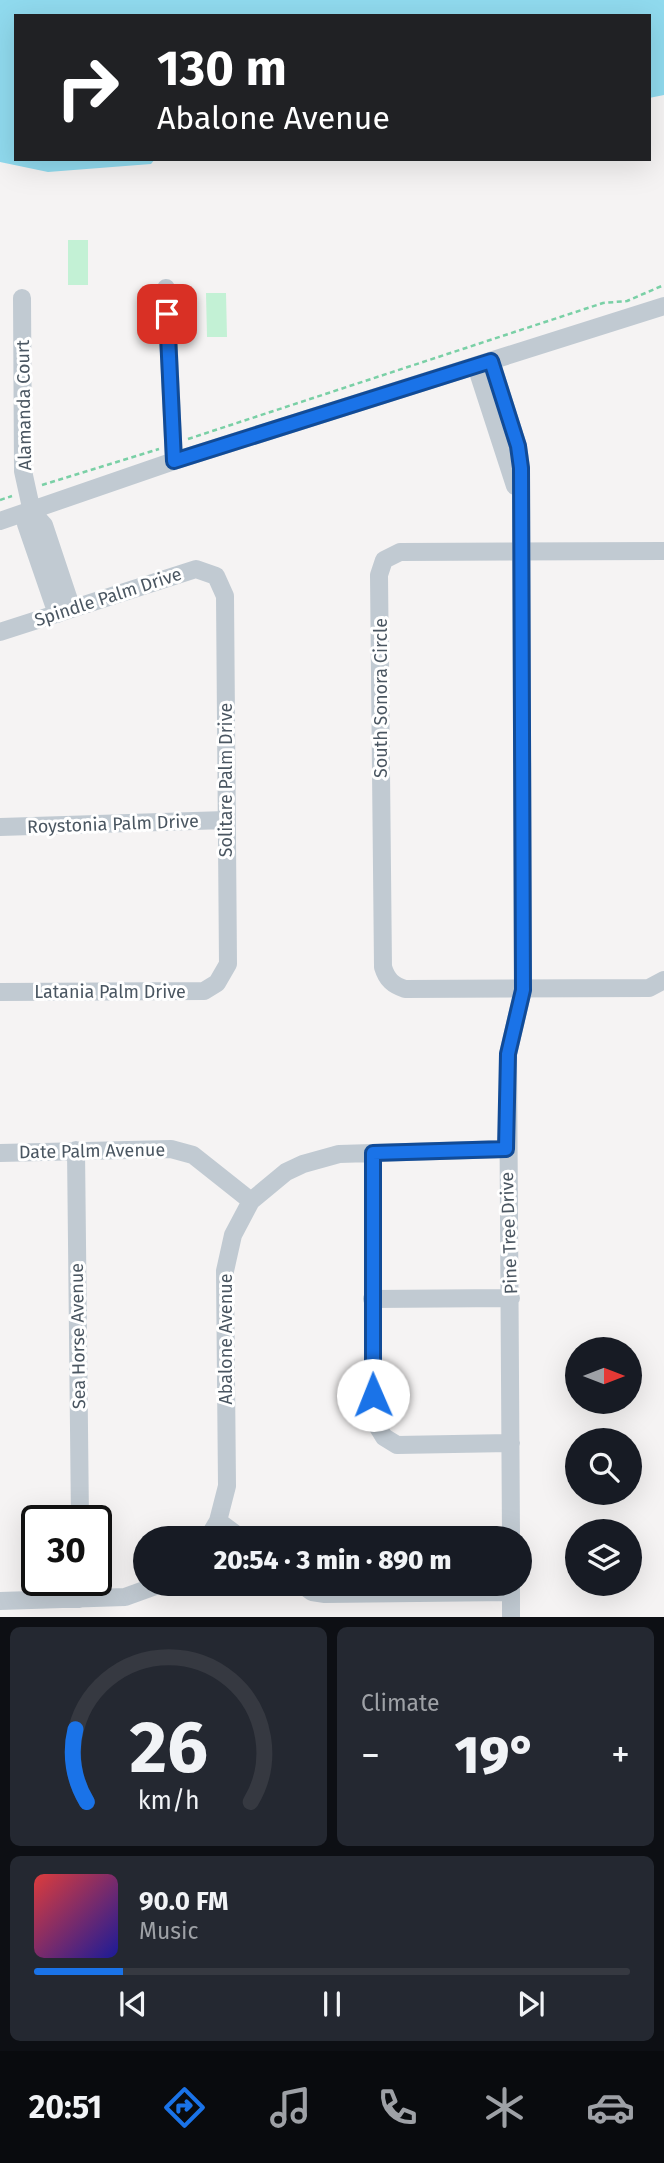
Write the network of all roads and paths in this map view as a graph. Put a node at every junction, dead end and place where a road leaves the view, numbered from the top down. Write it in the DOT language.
graph roads {
  1 [pos="664,285"];
  2 [pos="166,288"];
  3 [pos="22,298"];
  4 [pos="664,306"];
  5 [pos="484,363"];
  6 [pos="173,452"];
  7 [pos="28,490"];
  8 [pos="0,500"];
  9 [pos="32,512"];
  10 [pos="0,521"];
  11 [pos="521,551"];
  12 [pos="664,551"];
  13 [pos="216,576"];
  14 [pos="64,612"];
  15 [pos="0,632"];
  16 [pos="226,821"];
  17 [pos="0,827"];
  18 [pos="664,980"];
  19 [pos="217,983"];
  20 [pos="523,990"];
  21 [pos="0,992"];
  22 [pos="506,1149"];
  23 [pos="76,1150"];
  24 [pos="0,1153"];
  25 [pos="373,1153"];
  26 [pos="251,1201"];
  27 [pos="511,1298"];
  28 [pos="372,1299"];
  29 [pos="511,1443"];
  30 [pos="80,1505"];
  31 [pos="218,1521"];
  32 [pos="215,1526"];
  33 [pos="225,1526"];
  34 [pos="511,1526"];
  35 [pos="133,1594"];
  36 [pos="511,1596"];
  37 [pos="80,1599"];
  38 [pos="0,1601"];
  39 [pos="511,1617"];
  1 -- 6 [label="path"];
  2 -- 6 [label="street"];
  3 -- 7 [label="street, Alamanda Court"];
  4 -- 5 [label="street"];
  5 -- 6 [label="street"];
  5 -- 11 [label="street, Pine Tree Drive"];
  6 -- 7 [label="path"];
  6 -- 9 [label="street"];
  7 -- 8 [label="path"];
  7 -- 9 [label="street, Alamanda Court"];
  9 -- 10 [label="street"];
  9 -- 14 [label="street, Alamanda Court"];
  11 -- 12 [label="street, South Sonora Circle"];
  11 -- 20 [label="street, Pine Tree Drive"];
  11 -- 20 [label="street, South Sonora Circle"];
  13 -- 14 [label="street, Spindle Palm Drive"];
  13 -- 16 [label="street, Solitare Palm Drive"];
  14 -- 15 [label="street, Spindle Palm Drive"];
  16 -- 17 [label="street, Roystonia Palm Drive"];
  16 -- 19 [label="street, Solitare Palm Drive"];
  18 -- 20 [label="street"];
  19 -- 21 [label="street, Latania Palm Drive"];
  20 -- 22 [label="street, Pine Tree Drive"];
  22 -- 25 [label="street, Abalone Avenue"];
  22 -- 27 [label="street, Pine Tree Drive"];
  23 -- 24 [label="street, Date Palm Avenue"];
  23 -- 26 [label="street, Date Palm Avenue"];
  23 -- 30 [label="street, Sea Horse Avenue"];
  25 -- 26 [label="street, Abalone Avenue"];
  25 -- 28 [label="street"];
  26 -- 31 [label="street, Abalone Avenue"];
  27 -- 28 [label="street"];
  27 -- 29 [label="street, Pine Tree Drive"];
  28 -- 29 [label="street"];
  29 -- 34 [label="street, Pine Tree Drive"];
  31 -- 32 [label="street, Abalone Avenue"];
  31 -- 33 [label="street"];
  35 -- 37 [label="street"];
  36 -- 39 [label="street"];
  37 -- 38 [label="street"];
}
